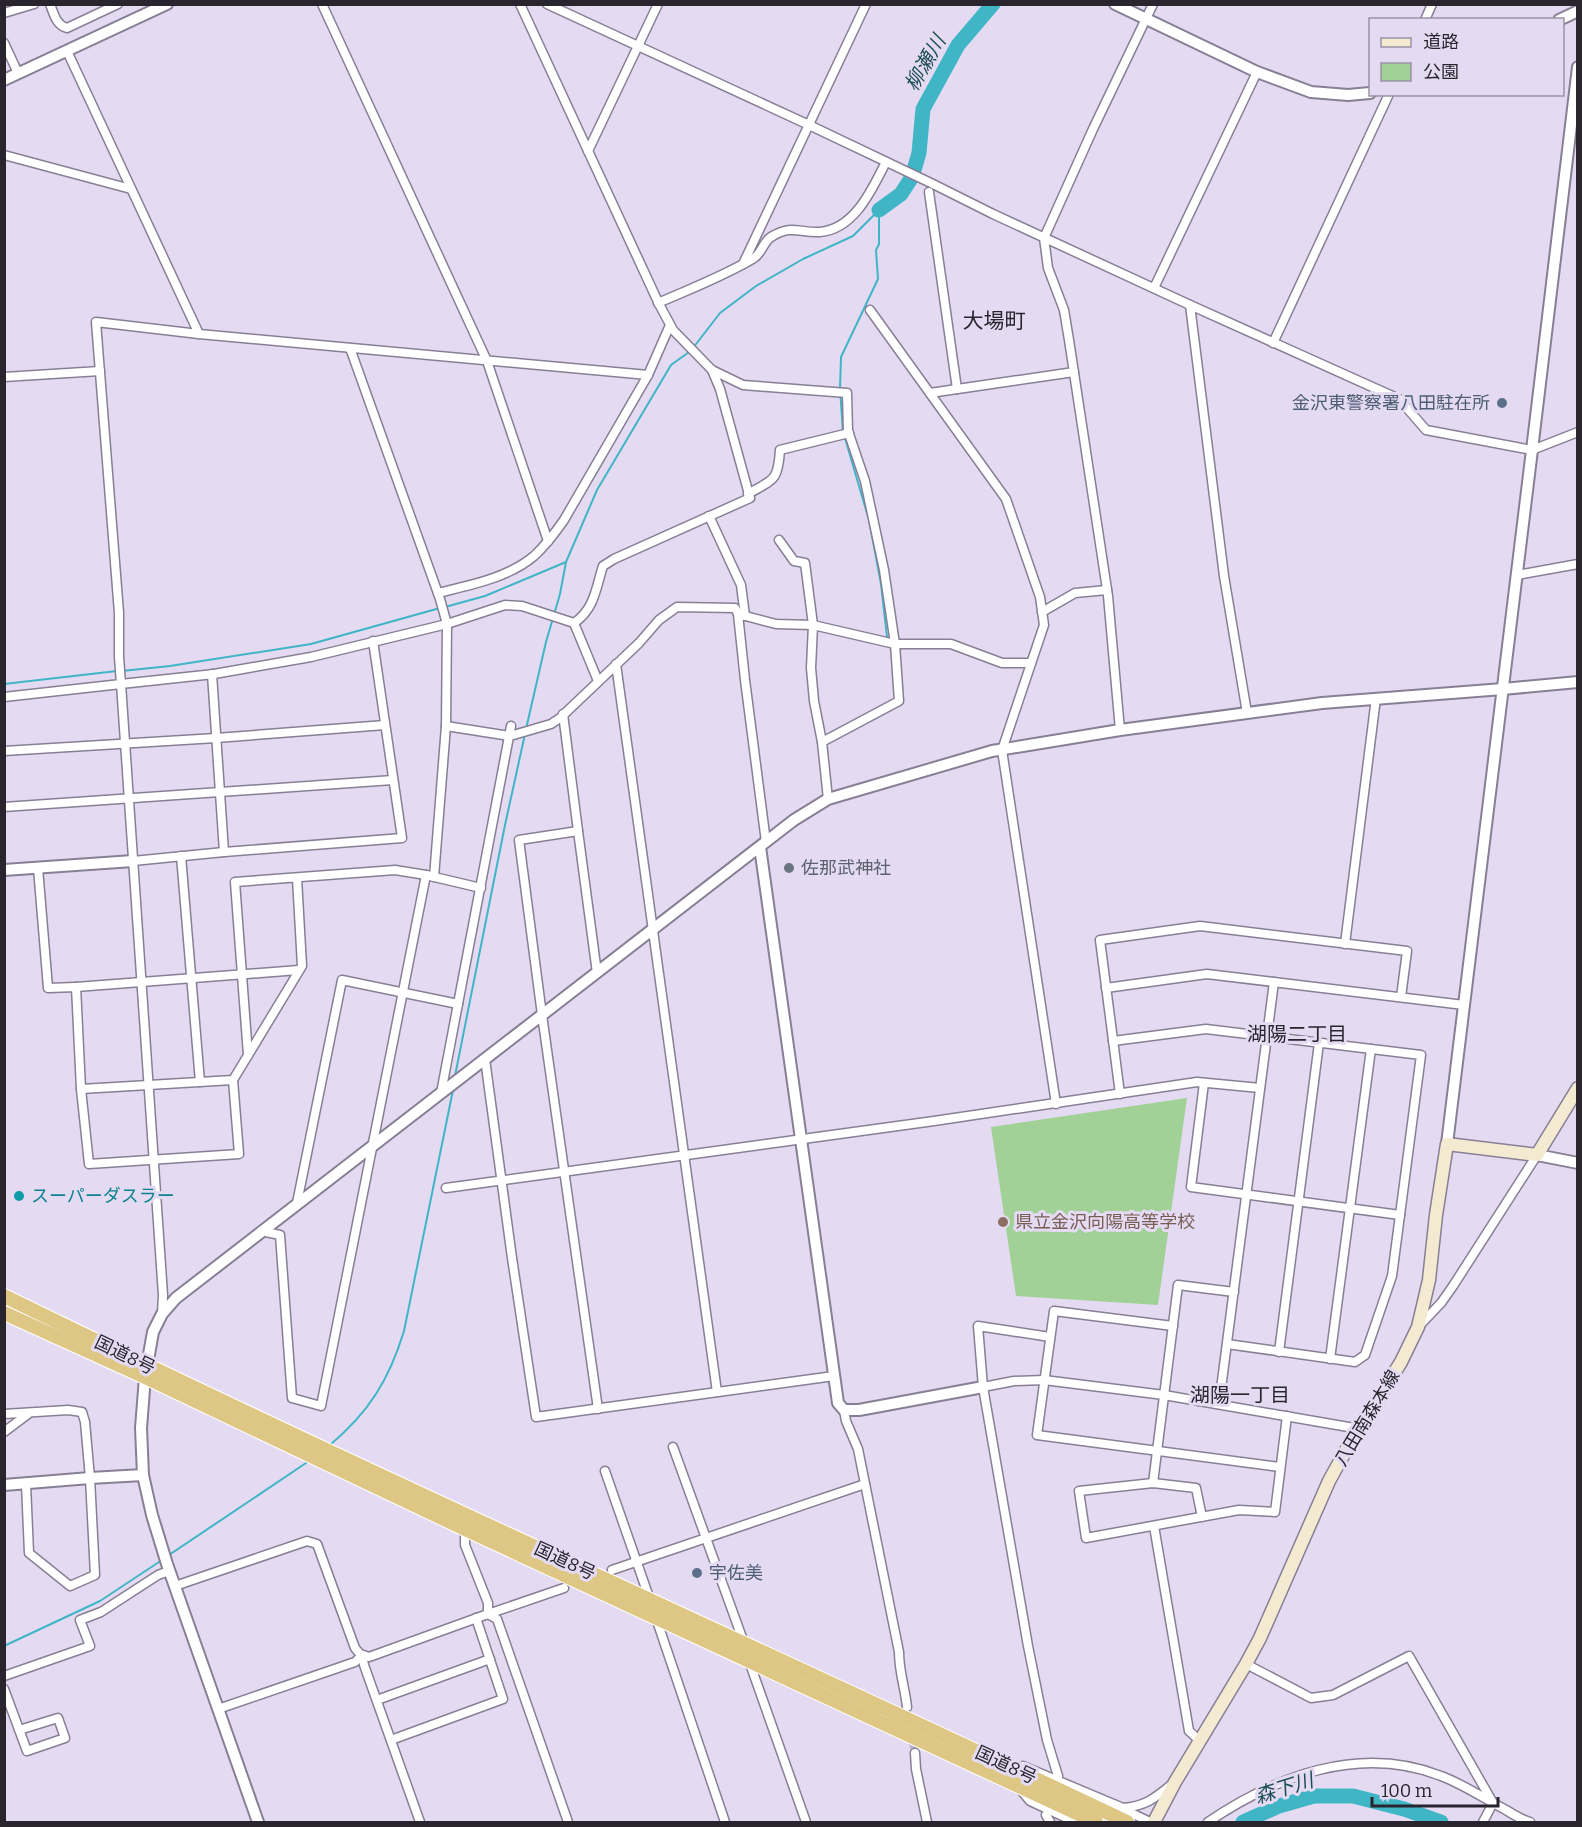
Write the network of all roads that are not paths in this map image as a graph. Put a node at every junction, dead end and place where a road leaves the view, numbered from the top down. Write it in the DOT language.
graph roads {
  1 [pos="34,4"];
  2 [pos="50,4"];
  3 [pos="118,4"];
  4 [pos="167,4"];
  5 [pos="322,4"];
  6 [pos="520,4"];
  7 [pos="547,4"];
  8 [pos="658,4"];
  9 [pos="866,4"];
  10 [pos="1115,4"];
  11 [pos="1153,4"];
  12 [pos="1432,4"];
  13 [pos="1578,11"];
  14 [pos="4,13"];
  15 [pos="1426,18"];
  16 [pos="1563,18"];
  17 [pos="1146,20"];
  18 [pos="4,43"];
  19 [pos="638,47"];
  20 [pos="67,51"];
  21 [pos="1578,67"];
  22 [pos="1257,72"];
  23 [pos="18,74"];
  24 [pos="4,80"];
  25 [pos="1369,93"];
  26 [pos="1388,96"];
  27 [pos="809,125"];
  28 [pos="588,152"];
  29 [pos="4,155"];
  30 [pos="887,162"];
  31 [pos="131,189"];
  32 [pos="929,192"];
  33 [pos="1044,238"];
  34 [pos="743,264"];
  35 [pos="1154,288"];
  36 [pos="658,303"];
  37 [pos="1190,305"];
  38 [pos="870,310"];
  39 [pos="670,325"];
  40 [pos="200,334"];
  41 [pos="1273,343"];
  42 [pos="350,348"];
  43 [pos="487,361"];
  44 [pos="710,368"];
  45 [pos="100,371"];
  46 [pos="1074,372"];
  47 [pos="648,375"];
  48 [pos="4,377"];
  49 [pos="957,389"];
  50 [pos="930,393"];
  51 [pos="1578,432"];
  52 [pos="849,433"];
  53 [pos="1532,450"];
  54 [pos="748,494"];
  55 [pos="709,516"];
  56 [pos="779,540"];
  57 [pos="548,541"];
  58 [pos="1578,564"];
  59 [pos="1517,575"];
  60 [pos="1107,590"];
  61 [pos="439,596"];
  62 [pos="1042,612"];
  63 [pos="742,615"];
  64 [pos="446,622"];
  65 [pos="572,622"];
  66 [pos="813,625"];
  67 [pos="373,641"];
  68 [pos="895,644"];
  69 [pos="1031,663"];
  70 [pos="616,664"];
  71 [pos="212,674"];
  72 [pos="598,681"];
  73 [pos="121,682"];
  74 [pos="1578,682"];
  75 [pos="1503,689"];
  76 [pos="4,697"];
  77 [pos="1376,699"];
  78 [pos="1247,713"];
  79 [pos="563,714"];
  80 [pos="385,725"];
  81 [pos="446,726"];
  82 [pos="1120,730"];
  83 [pos="511,732"];
  84 [pos="216,738"];
  85 [pos="822,742"];
  86 [pos="125,744"];
  87 [pos="1002,750"];
  88 [pos="4,751"];
  89 [pos="393,780"];
  90 [pos="220,792"];
  91 [pos="129,799"];
  92 [pos="828,799"];
  93 [pos="4,807"];
  94 [pos="578,831"];
  95 [pos="763,844"];
  96 [pos="224,852"];
  97 [pos="181,856"];
  98 [pos="133,861"];
  99 [pos="38,868"];
  100 [pos="4,870"];
  101 [pos="430,876"];
  102 [pos="297,878"];
  103 [pos="481,888"];
  104 [pos="654,928"];
  105 [pos="1345,944"];
  106 [pos="299,970"];
  107 [pos="597,972"];
  108 [pos="242,974"];
  109 [pos="191,977"];
  110 [pos="140,981"];
  111 [pos="1274,982"];
  112 [pos="76,987"];
  113 [pos="1106,988"];
  114 [pos="403,992"];
  115 [pos="1401,997"];
  116 [pos="458,1004"];
  117 [pos="1464,1005"];
  118 [pos="542,1015"];
  119 [pos="1267,1036"];
  120 [pos="1113,1041"];
  121 [pos="1319,1043"];
  122 [pos="1371,1049"];
  123 [pos="248,1055"];
  124 [pos="485,1059"];
  125 [pos="233,1080"];
  126 [pos="200,1082"];
  127 [pos="1204,1083"];
  128 [pos="148,1084"];
  129 [pos="1577,1087"];
  130 [pos="1260,1088"];
  131 [pos="81,1089"];
  132 [pos="442,1092"];
  133 [pos="1120,1094"];
  134 [pos="1056,1104"];
  135 [pos="801,1139"];
  136 [pos="1447,1144"];
  137 [pos="373,1146"];
  138 [pos="685,1155"];
  139 [pos="1536,1155"];
  140 [pos="153,1160"];
  141 [pos="1578,1163"];
  142 [pos="564,1172"];
  143 [pos="501,1180"];
  144 [pos="446,1188"];
  145 [pos="1246,1195"];
  146 [pos="1299,1202"];
  147 [pos="297,1203"];
  148 [pos="1350,1209"];
  149 [pos="1400,1215"];
  150 [pos="261,1231"];
  151 [pos="1234,1292"];
  152 [pos="4,1296"];
  153 [pos="4,1313"];
  154 [pos="162,1314"];
  155 [pos="1173,1326"];
  156 [pos="1418,1327"];
  157 [pos="1050,1337"];
  158 [pos="1227,1344"];
  159 [pos="1279,1352"];
  160 [pos="1330,1359"];
  161 [pos="146,1372"];
  162 [pos="834,1376"];
  163 [pos="1044,1380"];
  164 [pos="983,1387"];
  165 [pos="717,1392"];
  166 [pos="1164,1395"];
  167 [pos="1219,1404"];
  168 [pos="598,1409"];
  169 [pos="844,1410"];
  170 [pos="28,1413"];
  171 [pos="4,1414"];
  172 [pos="1287,1416"];
  173 [pos="1360,1429"];
  174 [pos="4,1432"];
  175 [pos="673,1447"];
  176 [pos="1157,1451"];
  177 [pos="334,1461"];
  178 [pos="1280,1467"];
  179 [pos="605,1471"];
  180 [pos="143,1476"];
  181 [pos="90,1478"];
  182 [pos="1153,1483"];
  183 [pos="26,1484"];
  184 [pos="865,1484"];
  185 [pos="4,1485"];
  186 [pos="1202,1516"];
  187 [pos="1154,1526"];
  188 [pos="465,1529"];
  189 [pos="706,1538"];
  190 [pos="637,1562"];
  191 [pos="167,1563"];
  192 [pos="612,1570"];
  193 [pos="175,1586"];
  194 [pos="564,1588"];
  195 [pos="650,1600"];
  196 [pos="488,1614"];
  197 [pos="476,1618"];
  198 [pos="656,1618"];
  199 [pos="744,1643"];
  200 [pos="362,1655"];
  201 [pos="490,1659"];
  202 [pos="749,1661"];
  203 [pos="1246,1664"];
  204 [pos="4,1676"];
  205 [pos="4,1689"];
  206 [pos="377,1700"];
  207 [pos="907,1707"];
  208 [pos="218,1708"];
  209 [pos="19,1730"];
  210 [pos="952,1739"];
  211 [pos="391,1740"];
  212 [pos="1200,1740"];
  213 [pos="915,1753"];
  214 [pos="1058,1776"];
  215 [pos="1175,1782"];
  216 [pos="1018,1786"];
  217 [pos="1492,1805"];
  218 [pos="1123,1809"];
  219 [pos="258,1822"];
  220 [pos="420,1822"];
  221 [pos="568,1822"];
  222 [pos="725,1822"];
  223 [pos="806,1822"];
  224 [pos="927,1822"];
  225 [pos="1075,1822"];
  226 [pos="1096,1822"];
  227 [pos="1127,1822"];
  228 [pos="1152,1822"];
  229 [pos="1208,1822"];
  230 [pos="1483,1822"];
  231 [pos="1530,1822"];
  1 -- 14 [label="street"];
  2 -- 3 [label="street"];
  4 -- 20 [label="street"];
  5 -- 43 [label="street"];
  6 -- 28 [label="street"];
  7 -- 19 [label="street"];
  8 -- 19 [label="street"];
  9 -- 27 [label="street"];
  10 -- 17 [label="street"];
  11 -- 17 [label="street"];
  12 -- 15 [label="street"];
  13 -- 16 [label="street"];
  17 -- 22 [label="street"];
  17 -- 33 [label="street"];
  18 -- 23 [label="street"];
  19 -- 27 [label="street"];
  19 -- 28 [label="street"];
  20 -- 23 [label="street"];
  20 -- 31 [label="street"];
  21 -- 53 [label="street"];
  22 -- 25 [label="street"];
  22 -- 35 [label="street"];
  23 -- 24 [label="street"];
  26 -- 41 [label="street"];
  27 -- 30 [label="street"];
  27 -- 34 [label="street"];
  28 -- 36 [label="street"];
  29 -- 31 [label="street"];
  30 -- 33 [label="street"];
  30 -- 34 [label="street"];
  31 -- 40 [label="street"];
  32 -- 49 [label="street"];
  33 -- 35 [label="street"];
  33 -- 46 [label="street"];
  34 -- 36 [label="street"];
  35 -- 37 [label="street"];
  36 -- 39 [label="street"];
  37 -- 41 [label="street"];
  37 -- 78 [label="street"];
  38 -- 50 [label="street"];
  39 -- 44 [label="street"];
  39 -- 47 [label="street"];
  40 -- 42 [label="street"];
  40 -- 45 [label="street"];
  41 -- 53 [label="street"];
  42 -- 43 [label="street"];
  42 -- 61 [label="street"];
  43 -- 47 [label="street"];
  43 -- 57 [label="street"];
  44 -- 52 [label="street"];
  44 -- 54 [label="street"];
  45 -- 48 [label="street"];
  45 -- 73 [label="street"];
  46 -- 49 [label="street"];
  46 -- 60 [label="street"];
  47 -- 57 [label="street"];
  49 -- 50 [label="street"];
  50 -- 62 [label="street"];
  51 -- 53 [label="street"];
  52 -- 54 [label="street"];
  52 -- 68 [label="street"];
  53 -- 59 [label="street"];
  54 -- 55 [label="street"];
  55 -- 63 [label="street"];
  55 -- 65 [label="street"];
  56 -- 66 [label="street"];
  57 -- 61 [label="street"];
  58 -- 59 [label="street"];
  59 -- 75 [label="street"];
  60 -- 62 [label="street"];
  60 -- 82 [label="street"];
  61 -- 64 [label="street"];
  62 -- 69 [label="street"];
  63 -- 66 [label="street"];
  63 -- 70 [label="street"];
  63 -- 95 [label="street"];
  64 -- 65 [label="street"];
  64 -- 67 [label="street"];
  64 -- 81 [label="street"];
  65 -- 72 [label="street"];
  66 -- 68 [label="street"];
  66 -- 85 [label="street"];
  67 -- 71 [label="street"];
  67 -- 80 [label="street"];
  68 -- 69 [label="street"];
  68 -- 85 [label="street"];
  69 -- 87 [label="street"];
  70 -- 72 [label="street"];
  70 -- 104 [label="street"];
  71 -- 73 [label="street"];
  71 -- 84 [label="street"];
  72 -- 79 [label="street"];
  73 -- 76 [label="street"];
  73 -- 86 [label="street"];
  74 -- 75 [label="street"];
  75 -- 77 [label="street"];
  75 -- 117 [label="street"];
  77 -- 78 [label="street"];
  77 -- 105 [label="street"];
  78 -- 82 [label="street"];
  79 -- 83 [label="street"];
  79 -- 94 [label="street"];
  80 -- 84 [label="street"];
  80 -- 89 [label="street"];
  81 -- 83 [label="street"];
  81 -- 101 [label="street"];
  82 -- 87 [label="street"];
  83 -- 103 [label="street"];
  84 -- 86 [label="street"];
  84 -- 90 [label="street"];
  85 -- 92 [label="street"];
  86 -- 88 [label="street"];
  86 -- 91 [label="street"];
  87 -- 92 [label="street"];
  87 -- 134 [label="street"];
  89 -- 90 [label="street"];
  89 -- 96 [label="street"];
  90 -- 91 [label="street"];
  90 -- 96 [label="street"];
  91 -- 93 [label="street"];
  91 -- 98 [label="street"];
  92 -- 95 [label="street"];
  94 -- 107 [label="street"];
  94 -- 118 [label="street"];
  95 -- 104 [label="street"];
  95 -- 135 [label="street"];
  96 -- 97 [label="street"];
  97 -- 98 [label="street"];
  97 -- 109 [label="street"];
  98 -- 99 [label="street"];
  98 -- 110 [label="street"];
  99 -- 100 [label="street"];
  99 -- 112 [label="street"];
  101 -- 102 [label="street"];
  101 -- 103 [label="street"];
  101 -- 114 [label="street"];
  102 -- 106 [label="street"];
  102 -- 108 [label="street"];
  103 -- 116 [label="street"];
  104 -- 107 [label="street"];
  104 -- 138 [label="street"];
  105 -- 113 [label="street"];
  105 -- 115 [label="street"];
  106 -- 108 [label="street"];
  106 -- 123 [label="street"];
  107 -- 118 [label="street"];
  108 -- 109 [label="street"];
  108 -- 123 [label="street"];
  109 -- 110 [label="street"];
  109 -- 126 [label="street"];
  110 -- 112 [label="street"];
  110 -- 128 [label="street"];
  111 -- 113 [label="street"];
  111 -- 115 [label="street"];
  111 -- 119 [label="street"];
  112 -- 131 [label="street"];
  113 -- 120 [label="street"];
  114 -- 116 [label="street"];
  114 -- 137 [label="street"];
  114 -- 147 [label="street"];
  115 -- 117 [label="street"];
  116 -- 132 [label="street"];
  117 -- 136 [label="street"];
  118 -- 124 [label="street"];
  118 -- 142 [label="street"];
  119 -- 120 [label="street"];
  119 -- 121 [label="street"];
  119 -- 130 [label="street"];
  120 -- 133 [label="street"];
  121 -- 122 [label="street"];
  121 -- 146 [label="street"];
  122 -- 148 [label="street"];
  122 -- 149 [label="street"];
  123 -- 125 [label="street"];
  124 -- 132 [label="street"];
  124 -- 143 [label="street"];
  125 -- 126 [label="street"];
  125 -- 140 [label="street"];
  126 -- 128 [label="street"];
  127 -- 130 [label="street"];
  127 -- 133 [label="street"];
  127 -- 145 [label="street"];
  128 -- 131 [label="street"];
  128 -- 140 [label="street"];
  129 -- 139 [label="main road"];
  130 -- 145 [label="street"];
  131 -- 140 [label="street"];
  132 -- 137 [label="street"];
  133 -- 134 [label="street"];
  134 -- 135 [label="street"];
  135 -- 138 [label="street"];
  135 -- 162 [label="street"];
  136 -- 139 [label="main road"];
  136 -- 156 [label="main road, 八田南森本線"];
  137 -- 147 [label="street"];
  137 -- 150 [label="street"];
  138 -- 142 [label="street"];
  138 -- 165 [label="street"];
  139 -- 141 [label="street"];
  139 -- 156 [label="street"];
  140 -- 154 [label="street"];
  142 -- 143 [label="street"];
  142 -- 168 [label="street"];
  143 -- 144 [label="street"];
  143 -- 168 [label="street"];
  145 -- 146 [label="street"];
  145 -- 151 [label="street"];
  146 -- 148 [label="street"];
  146 -- 159 [label="street"];
  147 -- 150 [label="street"];
  148 -- 149 [label="street"];
  148 -- 160 [label="street"];
  149 -- 160 [label="street"];
  150 -- 154 [label="street"];
  151 -- 155 [label="street"];
  151 -- 158 [label="street"];
  152 -- 161 [label="highway, 国道8号"];
  153 -- 161 [label="highway, 国道8号"];
  154 -- 161 [label="street"];
  155 -- 157 [label="street"];
  155 -- 166 [label="street"];
  156 -- 173 [label="main road, 八田南森本線"];
  157 -- 163 [label="street"];
  157 -- 164 [label="street"];
  158 -- 159 [label="street"];
  158 -- 167 [label="street"];
  159 -- 160 [label="street"];
  161 -- 177 [label="highway, 国道8号"];
  161 -- 180 [label="street"];
  162 -- 165 [label="street"];
  162 -- 169 [label="street"];
  163 -- 164 [label="street"];
  163 -- 166 [label="street"];
  163 -- 176 [label="street"];
  164 -- 169 [label="street"];
  164 -- 214 [label="street"];
  165 -- 168 [label="street"];
  166 -- 167 [label="street"];
  166 -- 176 [label="street"];
  167 -- 172 [label="street"];
  169 -- 184 [label="street"];
  170 -- 171 [label="street"];
  170 -- 174 [label="street"];
  170 -- 181 [label="street"];
  172 -- 173 [label="street"];
  172 -- 178 [label="street"];
  173 -- 203 [label="main road, 八田南森本線"];
  175 -- 189 [label="street"];
  176 -- 178 [label="street"];
  176 -- 182 [label="street"];
  177 -- 188 [label="highway, 国道8号"];
  177 -- 195 [label="highway, 国道8号"];
  178 -- 186 [label="street"];
  179 -- 190 [label="street"];
  180 -- 181 [label="street"];
  180 -- 191 [label="street"];
  181 -- 183 [label="street"];
  181 -- 183 [label="street"];
  182 -- 186 [label="street"];
  182 -- 187 [label="street"];
  183 -- 185 [label="street"];
  184 -- 189 [label="street"];
  184 -- 207 [label="street"];
  186 -- 187 [label="street"];
  187 -- 212 [label="street"];
  188 -- 196 [label="street"];
  188 -- 198 [label="highway, 国道8号"];
  189 -- 190 [label="street"];
  189 -- 199 [label="street"];
  190 -- 192 [label="street"];
  190 -- 195 [label="street"];
  191 -- 193 [label="street"];
  191 -- 204 [label="street"];
  193 -- 200 [label="street"];
  193 -- 208 [label="street"];
  194 -- 196 [label="street"];
  195 -- 199 [label="highway, 国道8号"];
  196 -- 197 [label="street"];
  196 -- 221 [label="street"];
  197 -- 200 [label="street"];
  197 -- 201 [label="street"];
  198 -- 202 [label="highway, 国道8号"];
  198 -- 222 [label="street"];
  199 -- 210 [label="highway, 国道8号"];
  200 -- 206 [label="street"];
  200 -- 208 [label="street"];
  201 -- 206 [label="street"];
  201 -- 211 [label="street"];
  202 -- 216 [label="highway, 国道8号"];
  202 -- 223 [label="street"];
  203 -- 212 [label="main road, 八田南森本線"];
  203 -- 217 [label="street"];
  205 -- 209 [label="street"];
  206 -- 211 [label="street"];
  208 -- 219 [label="street"];
  209 -- 209 [label="street"];
  210 -- 218 [label="street"];
  210 -- 227 [label="highway, 国道8号"];
  211 -- 220 [label="street"];
  212 -- 215 [label="main road, 八田南森本線"];
  213 -- 224 [label="street"];
  215 -- 218 [label="street"];
  215 -- 228 [label="main road, 八田南森本線"];
  216 -- 225 [label="street"];
  216 -- 226 [label="highway, 国道8号"];
  217 -- 229 [label="street"];
  217 -- 230 [label="street"];
  217 -- 231 [label="street"];
  218 -- 228 [label="street"];
}
